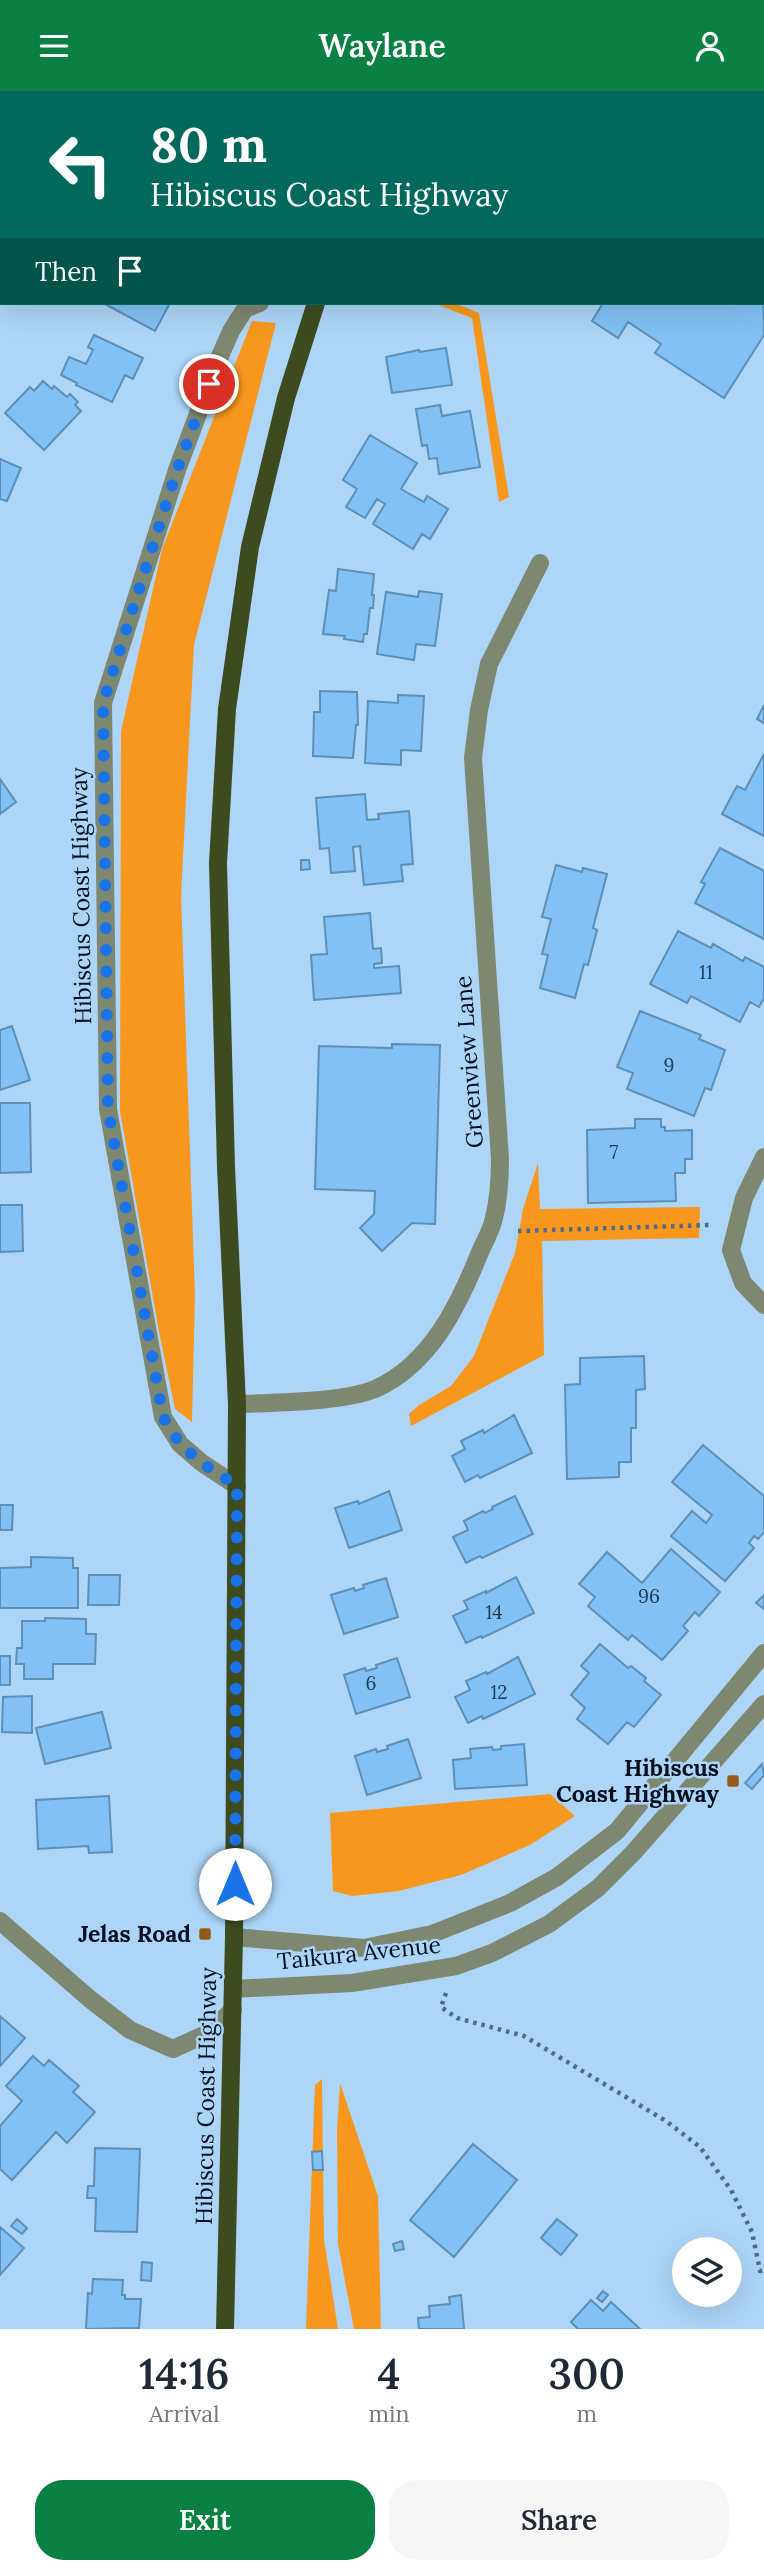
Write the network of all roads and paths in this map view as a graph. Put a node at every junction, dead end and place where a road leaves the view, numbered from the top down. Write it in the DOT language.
graph roads {
  1 [pos="254,305"];
  2 [pos="315,305"];
  3 [pos="540,563"];
  4 [pos="764,1157"];
  5 [pos="738,1224"];
  6 [pos="489,1232"];
  7 [pos="764,1305"];
  8 [pos="237,1404"];
  9 [pos="237,1486"];
  10 [pos="764,1653"];
  11 [pos="764,1704"];
  12 [pos="0,1921"];
  13 [pos="234,1937"];
  14 [pos="456,1966"];
  15 [pos="233,1989"];
  16 [pos="233,2010"];
  17 [pos="764,2270"];
  18 [pos="225,2329"];
  1 -- 9 [label="street, Hibiscus Coast Highway"];
  2 -- 8 [label="main road, Hibiscus Coast Highway"];
  3 -- 6 [label="street, Greenview Lane"];
  4 -- 5 [label="street"];
  5 -- 6 [label="path"];
  5 -- 7 [label="street"];
  6 -- 8 [label="street, Greenview Lane"];
  8 -- 9 [label="main road, Hibiscus Coast Highway"];
  9 -- 13 [label="main road, Hibiscus Coast Highway"];
  10 -- 13 [label="street, Taikura Avenue"];
  11 -- 14 [label="street, Taikura Avenue"];
  12 -- 16 [label="street"];
  13 -- 15 [label="main road, Hibiscus Coast Highway"];
  14 -- 15 [label="street, Taikura Avenue"];
  14 -- 17 [label="path"];
  15 -- 16 [label="main road, Hibiscus Coast Highway"];
  16 -- 18 [label="main road, Hibiscus Coast Highway"];
}
